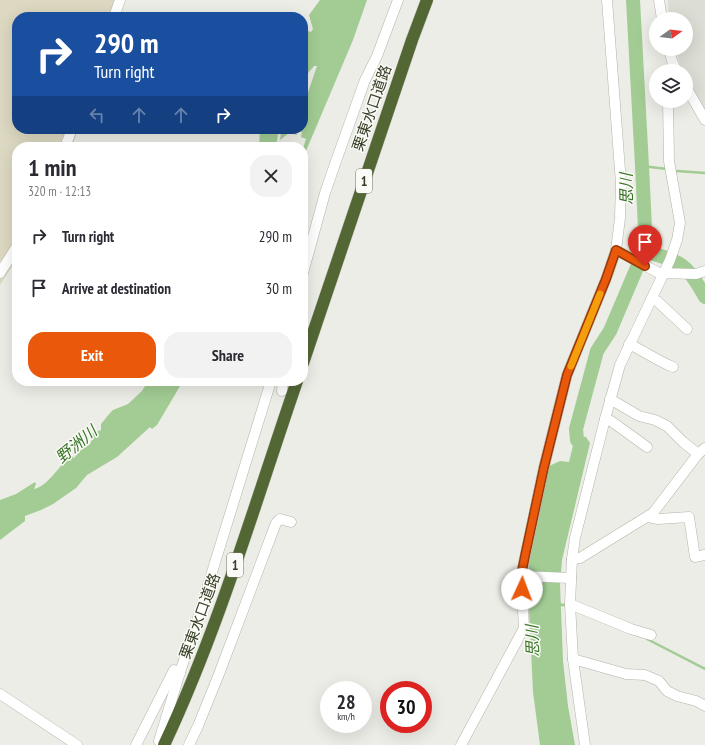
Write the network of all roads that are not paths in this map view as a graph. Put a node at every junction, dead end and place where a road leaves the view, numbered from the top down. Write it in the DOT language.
graph roads {
  1 [pos="120,0"];
  2 [pos="398,0"];
  3 [pos="427,0"];
  4 [pos="607,0"];
  5 [pos="659,0"];
  6 [pos="116,12"];
  7 [pos="661,12"];
  8 [pos="671,56"];
  9 [pos="672,61"];
  10 [pos="671,64"];
  11 [pos="674,64"];
  12 [pos="693,99"];
  13 [pos="668,108"];
  14 [pos="705,120"];
  15 [pos="617,251"];
  16 [pos="12,254"];
  17 [pos="308,255"];
  18 [pos="0,273"];
  19 [pos="661,273"];
  20 [pos="696,273"];
  21 [pos="651,299"];
  22 [pos="687,329"];
  23 [pos="629,344"];
  24 [pos="308,347"];
  25 [pos="673,367"];
  26 [pos="269,386"];
  27 [pos="295,386"];
  28 [pos="610,398"];
  29 [pos="604,419"];
  30 [pos="647,447"];
  31 [pos="702,451"];
  32 [pos="648,517"];
  33 [pos="291,522"];
  34 [pos="705,555"];
  35 [pos="572,559"];
  36 [pos="524,576"];
  37 [pos="569,578"];
  38 [pos="570,604"];
  39 [pos="651,635"];
  40 [pos="573,659"];
  41 [pos="180,672"];
  42 [pos="194,677"];
  43 [pos="0,694"];
  44 [pos="705,706"];
  45 [pos="161,743"];
  46 [pos="77,745"];
  47 [pos="136,745"];
  48 [pos="189,745"];
  49 [pos="460,745"];
  50 [pos="584,745"];
  1 -- 6 [label="street"];
  2 -- 17 [label="street"];
  3 -- 24 [label="highway, 栗東水口道路 / 1"];
  4 -- 15 [label="street"];
  5 -- 7 [label="street"];
  8 -- 9 [label="street"];
  9 -- 10 [label="street"];
  9 -- 11 [label="street"];
  12 -- 14 [label="street"];
  13 -- 19 [label="street"];
  15 -- 19 [label="street"];
  15 -- 36 [label="street"];
  16 -- 18 [label="street"];
  19 -- 20 [label="street"];
  19 -- 21 [label="street"];
  21 -- 22 [label="street"];
  21 -- 23 [label="street"];
  23 -- 25 [label="street"];
  23 -- 28 [label="street"];
  26 -- 41 [label="street"];
  27 -- 42 [label="highway, 栗東水口道路 / 1"];
  28 -- 29 [label="street"];
  28 -- 31 [label="street"];
  29 -- 30 [label="street"];
  29 -- 35 [label="street"];
  31 -- 32 [label="street"];
  32 -- 34 [label="street"];
  32 -- 35 [label="street"];
  33 -- 48 [label="street"];
  35 -- 37 [label="street"];
  36 -- 37 [label="street"];
  36 -- 49 [label="street"];
  37 -- 38 [label="street"];
  38 -- 39 [label="street"];
  38 -- 40 [label="street"];
  40 -- 44 [label="street"];
  40 -- 50 [label="street"];
  41 -- 42 [label="street"];
  41 -- 45 [label="street"];
  41 -- 47 [label="street"];
  42 -- 45 [label="highway, 栗東水口道路 / 1"];
  43 -- 46 [label="street"];
}
